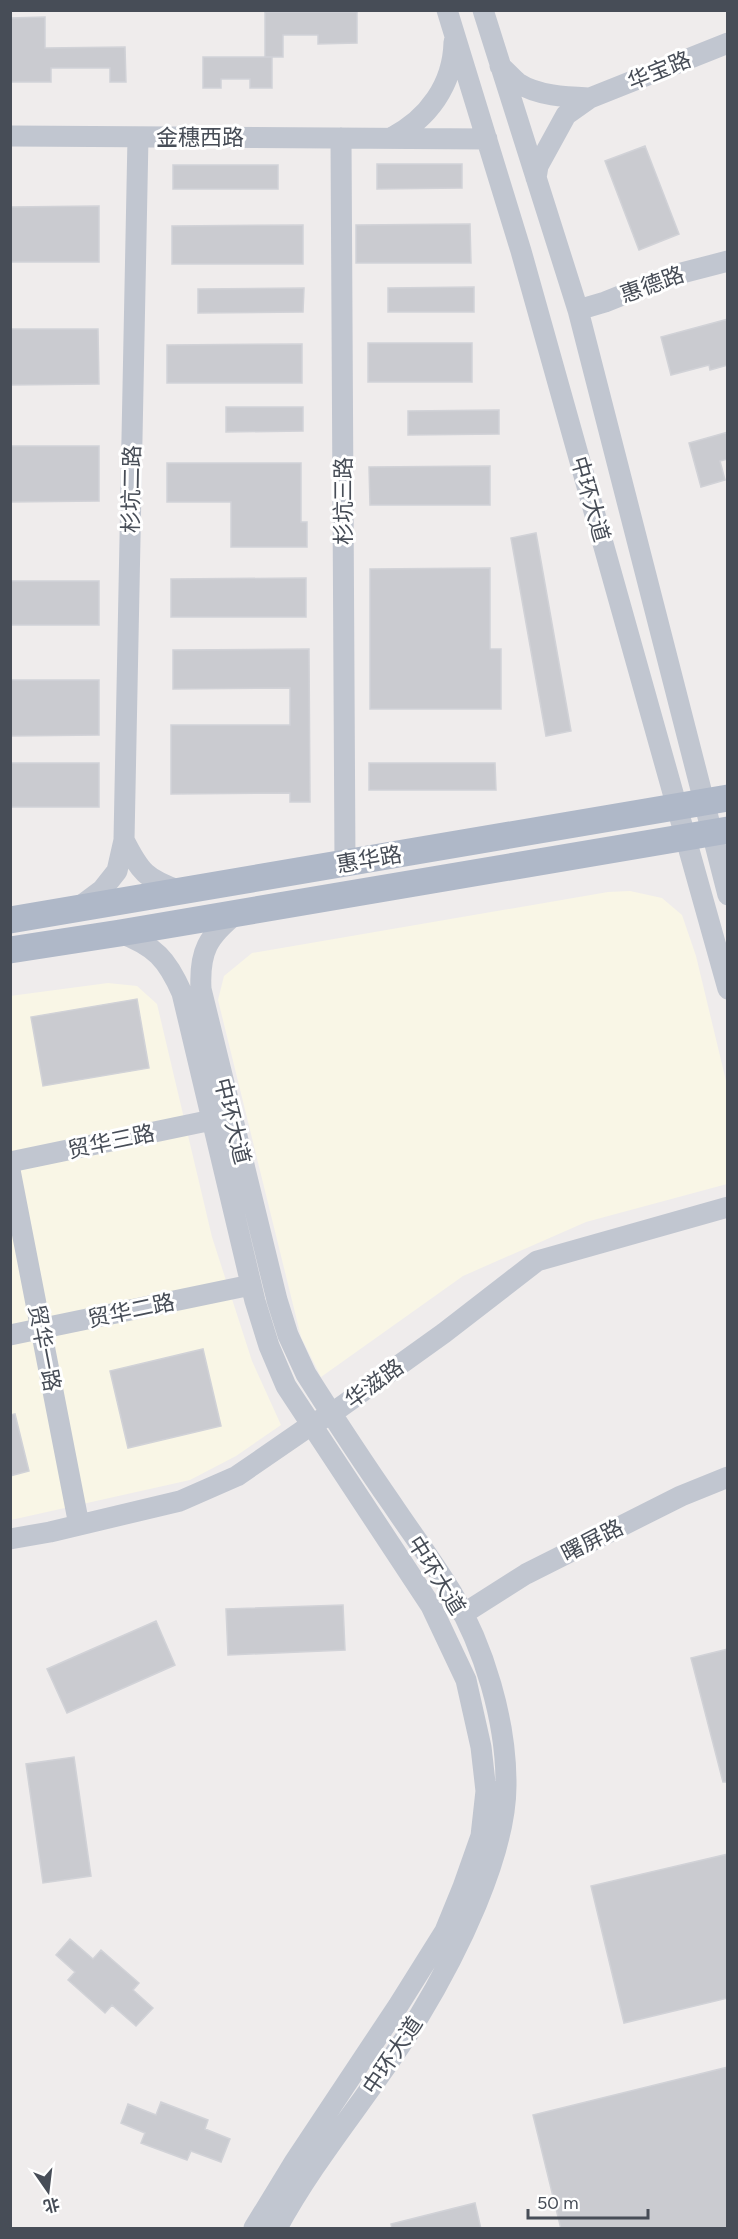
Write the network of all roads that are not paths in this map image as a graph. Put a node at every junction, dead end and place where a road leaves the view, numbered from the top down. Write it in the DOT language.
graph roads {
  1 [pos="447,10"];
  2 [pos="483,10"];
  3 [pos="454,33"];
  4 [pos="728,43"];
  5 [pos="500,65"];
  6 [pos="590,98"];
  7 [pos="10,136"];
  8 [pos="138,137"];
  9 [pos="340,138"];
  10 [pos="390,138"];
  11 [pos="487,139"];
  12 [pos="536,178"];
  13 [pos="728,261"];
  14 [pos="578,310"];
  15 [pos="716,801"];
  16 [pos="677,808"];
  17 [pos="719,831"];
  18 [pos="685,836"];
  19 [pos="124,840"];
  20 [pos="345,863"];
  21 [pos="180,891"];
  22 [pos="728,895"];
  23 [pos="78,908"];
  24 [pos="238,913"];
  25 [pos="10,920"];
  26 [pos="120,933"];
  27 [pos="10,950"];
  28 [pos="728,988"];
  29 [pos="212,1120"];
  30 [pos="10,1162"];
  31 [pos="10,1170"];
  32 [pos="728,1207"];
  33 [pos="251,1285"];
  34 [pos="41,1329"];
  35 [pos="10,1335"];
  36 [pos="331,1414"];
  37 [pos="311,1425"];
  38 [pos="728,1478"];
  39 [pos="79,1525"];
  40 [pos="10,1539"];
  41 [pos="463,1614"];
  42 [pos="303,2167"];
  43 [pos="254,2229"];
  44 [pos="277,2229"];
  1 -- 3 [label="street, 中环大道"];
  2 -- 5 [label="street, 中环大道"];
  3 -- 10 [label="street"];
  3 -- 11 [label="street, 中环大道"];
  4 -- 6 [label="street, 华宝路"];
  5 -- 6 [label="street"];
  5 -- 12 [label="street, 中环大道"];
  6 -- 12 [label="street"];
  7 -- 8 [label="street, 金穗西路"];
  8 -- 9 [label="street, 金穗西路"];
  8 -- 19 [label="street, 杉坑二路"];
  9 -- 10 [label="street, 金穗西路"];
  9 -- 20 [label="street, 杉坑三路"];
  10 -- 11 [label="street, 金穗西路"];
  11 -- 16 [label="street, 中环大道"];
  12 -- 14 [label="street, 中环大道"];
  13 -- 14 [label="street, 惠德路"];
  14 -- 15 [label="street, 中环大道"];
  15 -- 16 [label="main road, 惠华路"];
  15 -- 17 [label="street, 中环大道"];
  16 -- 18 [label="street, 中环大道"];
  16 -- 20 [label="main road, 惠华路"];
  17 -- 18 [label="main road, 惠华路"];
  17 -- 22 [label="street, 中环大道"];
  18 -- 24 [label="main road, 惠华路"];
  18 -- 28 [label="street, 中环大道"];
  19 -- 21 [label="street"];
  19 -- 23 [label="street, 杉坑二路"];
  20 -- 21 [label="main road, 惠华路"];
  21 -- 23 [label="main road, 惠华路"];
  23 -- 25 [label="main road, 惠华路"];
  24 -- 26 [label="main road, 惠华路"];
  24 -- 36 [label="street, 中环大道"];
  26 -- 27 [label="main road, 惠华路"];
  26 -- 29 [label="street, 中环大道"];
  29 -- 30 [label="street, 贸华三路"];
  29 -- 33 [label="street, 中环大道"];
  31 -- 34 [label="street, 贸华一路"];
  32 -- 36 [label="street, 华滋路"];
  33 -- 34 [label="street, 贸华二路"];
  33 -- 37 [label="street, 中环大道"];
  34 -- 35 [label="street, 贸华二路"];
  34 -- 39 [label="street, 贸华一路"];
  36 -- 37 [label="street, 华滋路"];
  36 -- 41 [label="street, 中环大道"];
  37 -- 39 [label="street, 华滋路"];
  37 -- 42 [label="street, 中环大道"];
  38 -- 41 [label="street, 曙屏路"];
  39 -- 40 [label="street, 华滋路"];
  41 -- 42 [label="street, 中环大道"];
  42 -- 43 [label="street, 中环大道"];
  42 -- 44 [label="street, 中环大道"];
}
